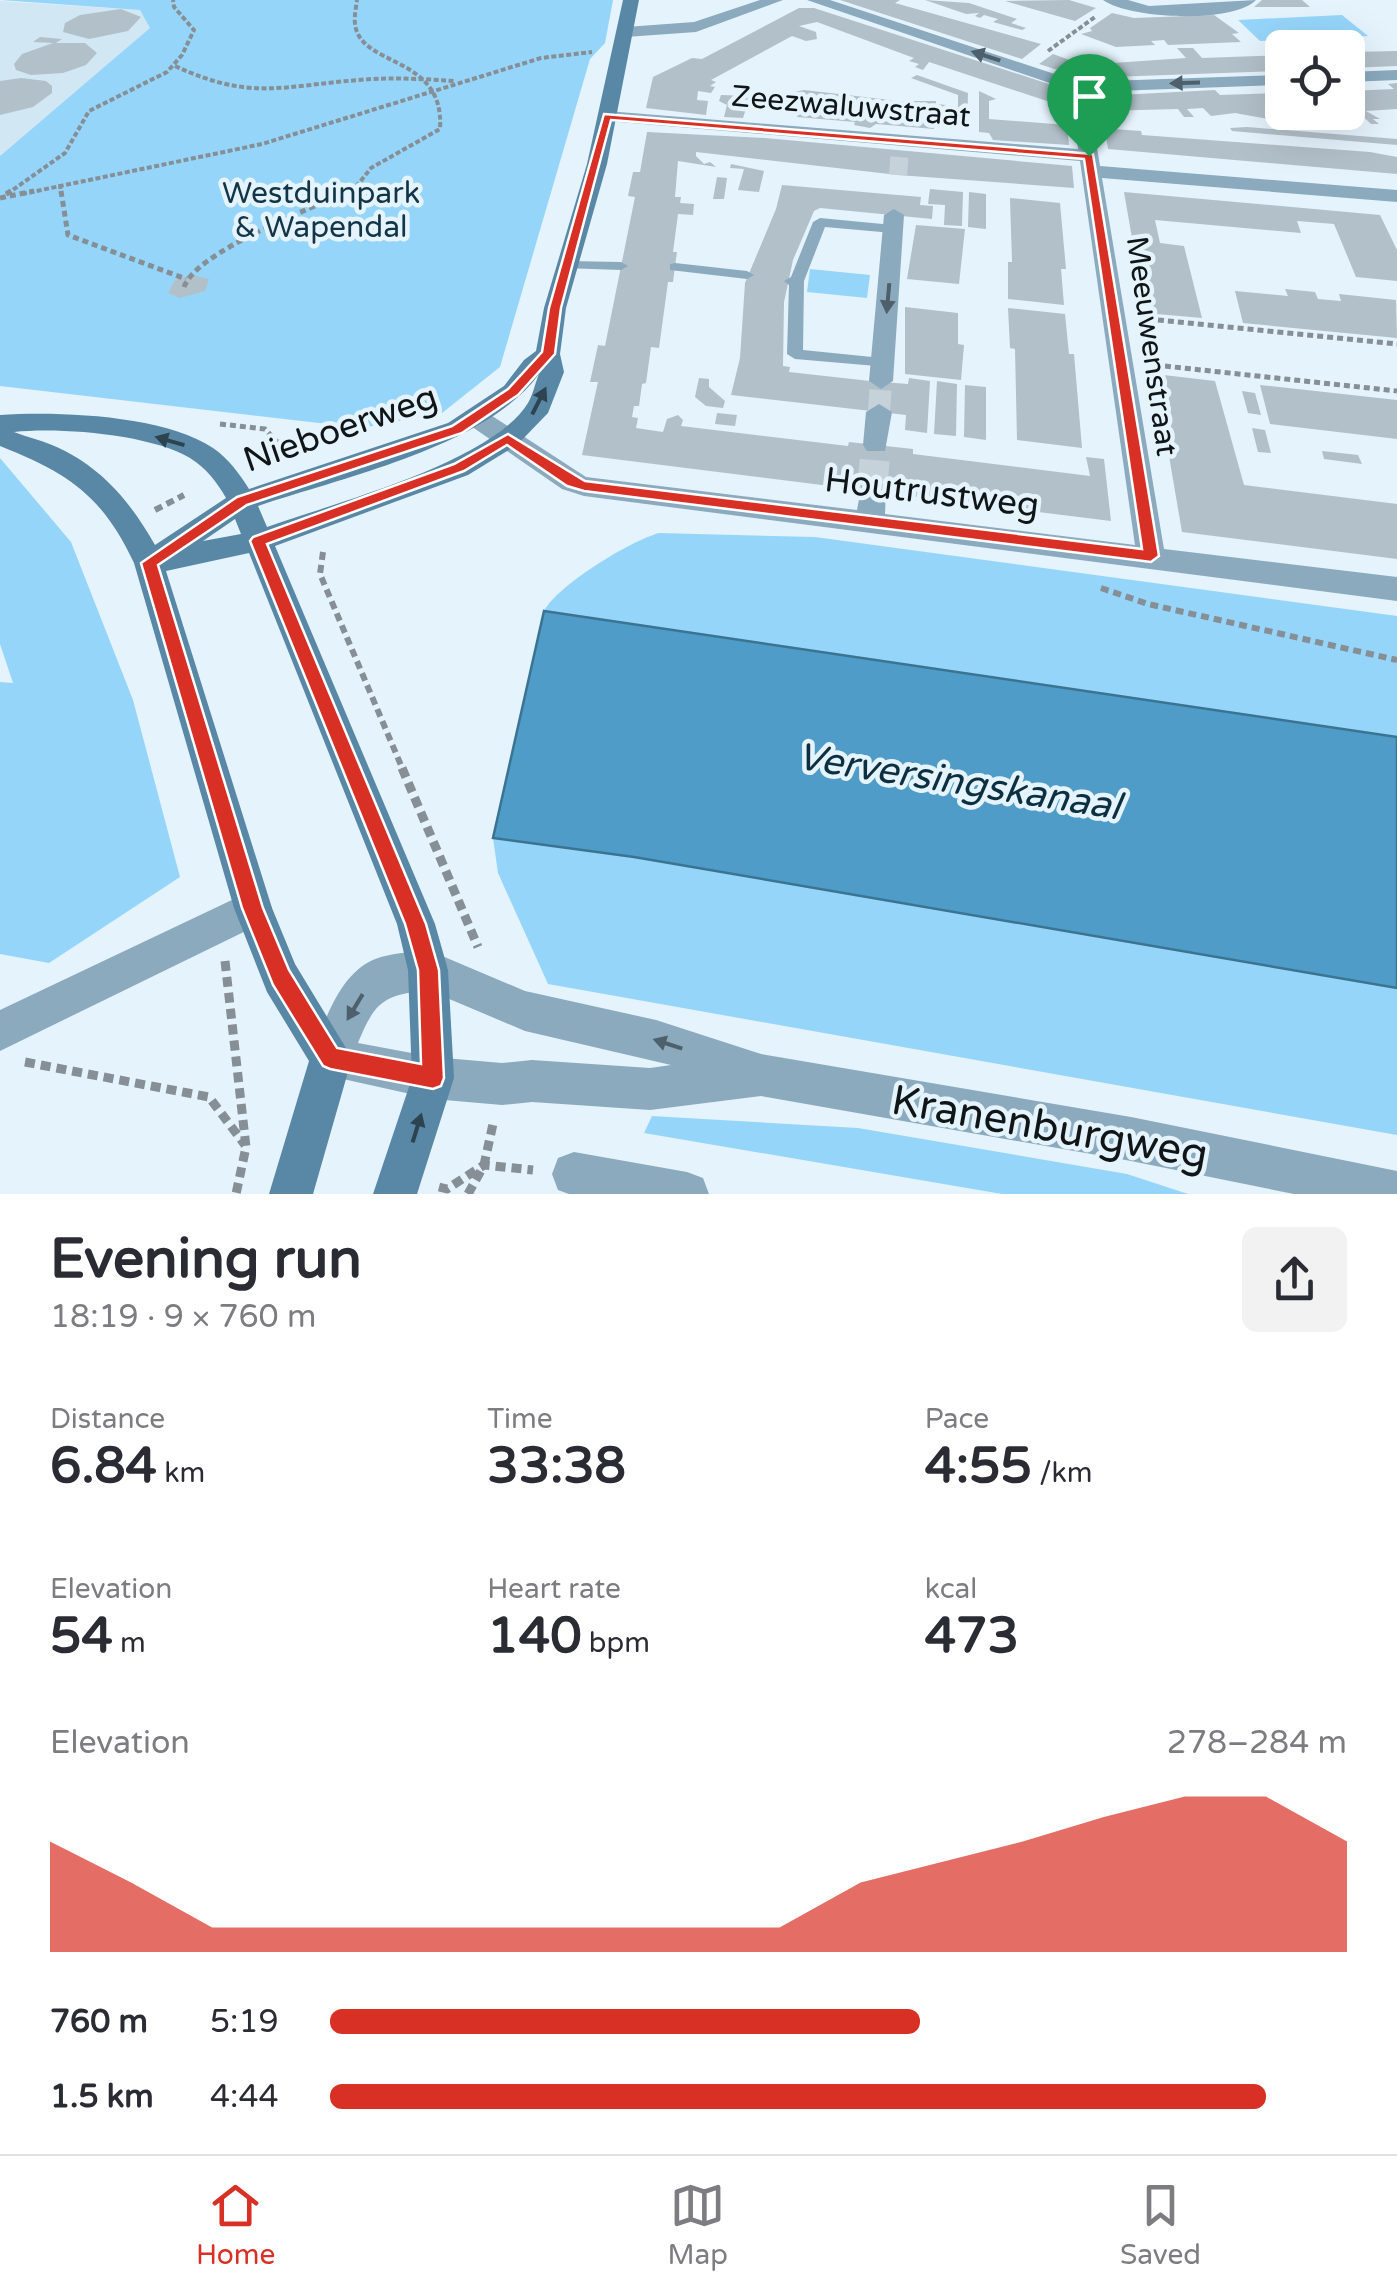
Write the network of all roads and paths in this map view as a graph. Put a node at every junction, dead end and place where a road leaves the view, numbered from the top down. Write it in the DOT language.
graph roads {
  1 [pos="173,0"];
  2 [pos="356,0"];
  3 [pos="632,0"];
  4 [pos="775,0"];
  5 [pos="815,0"];
  6 [pos="1248,0"];
  7 [pos="1110,4"];
  8 [pos="625,42"];
  9 [pos="174,66"];
  10 [pos="1022,68"];
  11 [pos="1397,76"];
  12 [pos="1365,77"];
  13 [pos="425,79"];
  14 [pos="1265,81"];
  15 [pos="460,82"];
  16 [pos="1078,87"];
  17 [pos="433,90"];
  18 [pos="607,116"];
  19 [pos="1092,164"];
  20 [pos="60,184"];
  21 [pos="1397,196"];
  22 [pos="0,198"];
  23 [pos="895,204"];
  24 [pos="568,265"];
  25 [pos="620,266"];
  26 [pos="675,267"];
  27 [pos="747,276"];
  28 [pos="186,280"];
  29 [pos="184,287"];
  30 [pos="1112,315"];
  31 [pos="1397,344"];
  32 [pos="548,354"];
  33 [pos="1120,362"];
  34 [pos="882,372"];
  35 [pos="1397,391"];
  36 [pos="879,412"];
  37 [pos="477,418"];
  38 [pos="0,424"];
  39 [pos="0,435"];
  40 [pos="508,438"];
  41 [pos="876,445"];
  42 [pos="872,490"];
  43 [pos="242,501"];
  44 [pos="870,522"];
  45 [pos="258,541"];
  46 [pos="1081,548"];
  47 [pos="1151,556"];
  48 [pos="149,563"];
  49 [pos="1397,588"];
  50 [pos="1397,660"];
  51 [pos="252,908"];
  52 [pos="428,970"];
  53 [pos="7,1040"];
  54 [pos="330,1058"];
  55 [pos="761,1075"];
  56 [pos="433,1078"];
  57 [pos="484,1165"];
  58 [pos="574,1174"];
  59 [pos="297,1176"];
  60 [pos="398,1186"];
  61 [pos="1397,1193"];
  62 [pos="236,1194"];
  63 [pos="468,1194"];
  64 [pos="687,1194"];
  1 -- 9 [label="path"];
  2 -- 13 [label="path"];
  3 -- 8 [label="street"];
  4 -- 8 [label="street"];
  10 -- 5 [label="street, one-way"];
  6 -- 7 [label="street"];
  7 -- 10 [label="path"];
  8 -- 15 [label="path"];
  8 -- 18 [label="street"];
  9 -- 13 [label="path"];
  9 -- 22 [label="path"];
  10 -- 16 [label="street"];
  11 -- 12 [label="street"];
  13 -- 15 [label="path"];
  13 -- 17 [label="path"];
  14 -- 16 [label="street, one-way"];
  15 -- 17 [label="path"];
  16 -- 19 [label="street, Meeuwenstraat"];
  17 -- 20 [label="path"];
  17 -- 28 [label="path"];
  18 -- 19 [label="street, Zeezwaluwstraat"];
  18 -- 24 [label="street"];
  19 -- 21 [label="street, Zeezwaluwstraat"];
  19 -- 30 [label="street, Meeuwenstraat"];
  20 -- 22 [label="path"];
  20 -- 28 [label="path"];
  23 -- 34 [label="street, one-way"];
  23 -- 34 [label="lane"];
  24 -- 25 [label="lane"];
  24 -- 32 [label="street"];
  26 -- 27 [label="lane"];
  28 -- 29 [label="path"];
  30 -- 31 [label="path"];
  30 -- 33 [label="street, Meeuwenstraat"];
  32 -- 37 [label="street, Nieboerweg"];
  40 -- 32 [label="street, one-way"];
  33 -- 35 [label="path"];
  33 -- 47 [label="street, Meeuwenstraat"];
  36 -- 41 [label="street"];
  37 -- 40 [label="street, Houtrustweg"];
  37 -- 43 [label="street, Nieboerweg"];
  43 -- 38 [label="street, one-way"];
  39 -- 48 [label="street"];
  40 -- 44 [label="street, Houtrustweg"];
  40 -- 45 [label="street"];
  42 -- 44 [label="street"];
  43 -- 45 [label="street"];
  43 -- 48 [label="street, Nieboerweg"];
  44 -- 46 [label="street, Houtrustweg"];
  45 -- 48 [label="street"];
  45 -- 52 [label="street"];
  46 -- 47 [label="street, Houtrustweg"];
  46 -- 50 [label="path"];
  47 -- 49 [label="street, Houtrustweg"];
  48 -- 51 [label="street"];
  51 -- 53 [label="street"];
  51 -- 54 [label="street"];
  52 -- 54 [label="street, one-way"];
  55 -- 52 [label="street, Kranenburgweg, one-way"];
  52 -- 56 [label="street"];
  53 -- 62 [label="path"];
  54 -- 56 [label="street, Kranenburgweg"];
  54 -- 59 [label="street"];
  55 -- 56 [label="street, Kranenburgweg"];
  55 -- 61 [label="street, Kranenburgweg"];
  60 -- 56 [label="street, one-way"];
  57 -- 63 [label="path"];
  58 -- 64 [label="street"];
}
